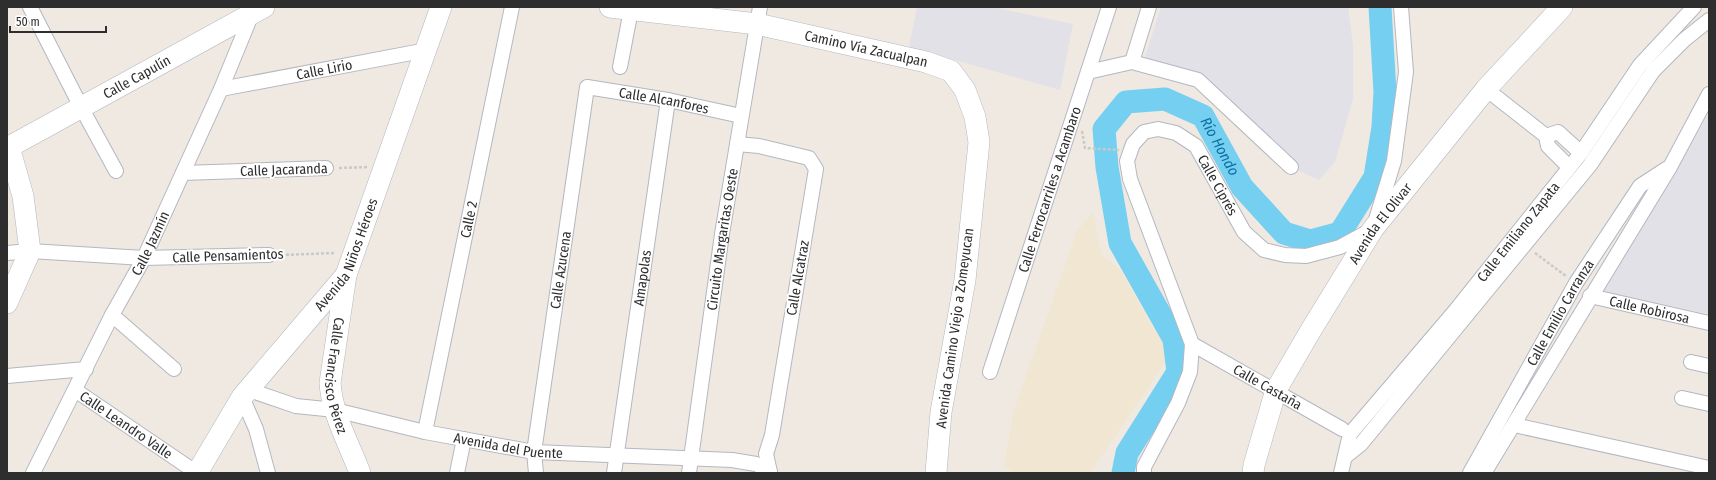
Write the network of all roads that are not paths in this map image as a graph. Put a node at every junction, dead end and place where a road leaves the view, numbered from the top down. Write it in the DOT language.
graph roads {
  1 [pos="30,7"];
  2 [pos="442,7"];
  3 [pos="512,7"];
  4 [pos="610,7"];
  5 [pos="1110,7"];
  6 [pos="1149,7"];
  7 [pos="1401,7"];
  8 [pos="1562,7"];
  9 [pos="1694,7"];
  10 [pos="255,9"];
  11 [pos="630,10"];
  12 [pos="758,16"];
  13 [pos="1709,20"];
  14 [pos="427,50"];
  15 [pos="1132,62"];
  16 [pos="1640,65"];
  17 [pos="620,67"];
  18 [pos="1653,71"];
  19 [pos="1088,72"];
  20 [pos="587,87"];
  21 [pos="221,89"];
  22 [pos="1486,89"];
  23 [pos="965,90"];
  24 [pos="1709,94"];
  25 [pos="668,100"];
  26 [pos="81,107"];
  27 [pos="741,116"];
  28 [pos="1546,136"];
  29 [pos="737,144"];
  30 [pos="8,145"];
  31 [pos="1581,153"];
  32 [pos="1291,167"];
  33 [pos="1569,167"];
  34 [pos="1670,167"];
  35 [pos="326,168"];
  36 [pos="116,171"];
  37 [pos="183,173"];
  38 [pos="1373,229"];
  39 [pos="30,251"];
  40 [pos="7,253"];
  41 [pos="268,255"];
  42 [pos="144,258"];
  43 [pos="346,275"];
  44 [pos="1590,296"];
  45 [pos="7,303"];
  46 [pos="112,315"];
  47 [pos="1709,324"];
  48 [pos="1192,344"];
  49 [pos="1691,362"];
  50 [pos="1709,366"];
  51 [pos="86,369"];
  52 [pos="174,369"];
  53 [pos="990,372"];
  54 [pos="7,376"];
  55 [pos="75,390"];
  56 [pos="1276,390"];
  57 [pos="246,394"];
  58 [pos="1682,398"];
  59 [pos="1709,404"];
  60 [pos="335,410"];
  61 [pos="1514,424"];
  62 [pos="1342,429"];
  63 [pos="425,432"];
  64 [pos="464,439"];
  65 [pos="534,452"];
  66 [pos="618,456"];
  67 [pos="1346,456"];
  68 [pos="691,459"];
  69 [pos="1709,468"];
  70 [pos="770,472"];
  71 [pos="33,473"];
  72 [pos="197,473"];
  73 [pos="268,473"];
  74 [pos="360,473"];
  75 [pos="457,473"];
  76 [pos="536,473"];
  77 [pos="614,473"];
  78 [pos="689,473"];
  79 [pos="936,473"];
  80 [pos="1144,473"];
  81 [pos="1253,473"];
  82 [pos="1341,473"];
  83 [pos="1470,473"];
  84 [pos="1484,473"];
  1 -- 26 [label="street"];
  2 -- 14 [label="street, Avenida Niños Héroes"];
  3 -- 63 [label="street, Calle 2"];
  4 -- 11 [label="street, Camino Vía Zacualpan"];
  5 -- 19 [label="street, Calle Ferrocarriles a Acambaro"];
  6 -- 15 [label="street"];
  7 -- 38 [label="street"];
  8 -- 22 [label="street, Avenida El Olivar"];
  9 -- 16 [label="street, Calle Emiliano Zapata"];
  10 -- 21 [label="street, Calle Jazmín"];
  10 -- 26 [label="street, Calle Capulín"];
  11 -- 12 [label="street, Camino Vía Zacualpan"];
  11 -- 17 [label="street"];
  12 -- 23 [label="street, Camino Vía Zacualpan"];
  12 -- 27 [label="street, Circuito Margaritas Oeste"];
  13 -- 18 [label="street, Calle Emiliano Zapata"];
  14 -- 21 [label="street, Calle Lirio"];
  14 -- 43 [label="street, Avenida Niños Héroes"];
  15 -- 19 [label="street"];
  15 -- 32 [label="street"];
  16 -- 18 [label="street"];
  16 -- 31 [label="street, Calle Emiliano Zapata"];
  18 -- 67 [label="street, Calle Emiliano Zapata"];
  19 -- 53 [label="street, Calle Ferrocarriles a Acambaro"];
  20 -- 25 [label="street, Calle Alcanfores"];
  20 -- 65 [label="street, Calle Azucena"];
  21 -- 37 [label="street, Calle Jazmín"];
  22 -- 28 [label="street"];
  22 -- 38 [label="street, Avenida El Olivar"];
  23 -- 79 [label="street, Avenida Camino Viejo a Zomeyucan"];
  24 -- 34 [label="street"];
  25 -- 27 [label="street, Calle Alcanfores"];
  25 -- 66 [label="street, Amapolas"];
  26 -- 30 [label="street, Calle Capulín"];
  26 -- 36 [label="street"];
  27 -- 29 [label="street, Circuito Margaritas Oeste"];
  28 -- 31 [label="street"];
  28 -- 33 [label="street"];
  29 -- 68 [label="street, Circuito Margaritas Oeste"];
  29 -- 70 [label="street, Calle Alcatraz"];
  30 -- 39 [label="street"];
  31 -- 33 [label="street, Calle Emiliano Zapata"];
  33 -- 67 [label="street, Calle Emiliano Zapata"];
  34 -- 44 [label="street"];
  34 -- 83 [label="street, Calle Emilio Carranza"];
  35 -- 37 [label="street, Calle Jacaranda"];
  37 -- 42 [label="street, Calle Jazmín"];
  38 -- 48 [label="street, Calle Ciprés"];
  38 -- 56 [label="street, Avenida El Olivar"];
  39 -- 40 [label="street, Calle Pensamientos"];
  39 -- 42 [label="street, Calle Pensamientos"];
  39 -- 45 [label="street"];
  41 -- 42 [label="street, Calle Pensamientos"];
  42 -- 46 [label="street, Calle Jazmín"];
  43 -- 57 [label="street, Avenida Niños Héroes"];
  43 -- 60 [label="street, Calle Francisco Pérez"];
  44 -- 47 [label="street, Calle Robirosa"];
  44 -- 61 [label="street"];
  46 -- 51 [label="street, Calle Jazmín"];
  46 -- 52 [label="street"];
  48 -- 56 [label="street, Calle Castaña"];
  48 -- 80 [label="street, Calle Ciprés"];
  49 -- 50 [label="street"];
  51 -- 54 [label="street"];
  51 -- 55 [label="street, Calle Jazmín"];
  55 -- 71 [label="street, Calle Jazmín"];
  55 -- 72 [label="street, Calle Leandro Valle"];
  56 -- 62 [label="street, Calle Castaña"];
  56 -- 81 [label="street, Avenida El Olivar"];
  57 -- 60 [label="street, Avenida del Puente"];
  57 -- 72 [label="street, Avenida Niños Héroes"];
  57 -- 73 [label="street"];
  58 -- 59 [label="street"];
  60 -- 63 [label="street, Avenida del Puente"];
  60 -- 74 [label="street, Calle Francisco Pérez"];
  61 -- 69 [label="street"];
  61 -- 84 [label="street"];
  63 -- 64 [label="street, Avenida del Puente"];
  64 -- 65 [label="street, Avenida del Puente"];
  64 -- 75 [label="street"];
  65 -- 66 [label="street, Avenida del Puente"];
  65 -- 76 [label="street, Calle Azucena"];
  66 -- 68 [label="street, Avenida del Puente"];
  66 -- 77 [label="street, Amapolas"];
  67 -- 82 [label="street, Calle Emiliano Zapata"];
  68 -- 70 [label="street, Avenida del Puente"];
  68 -- 78 [label="street, Circuito Margaritas Oeste"];
}
